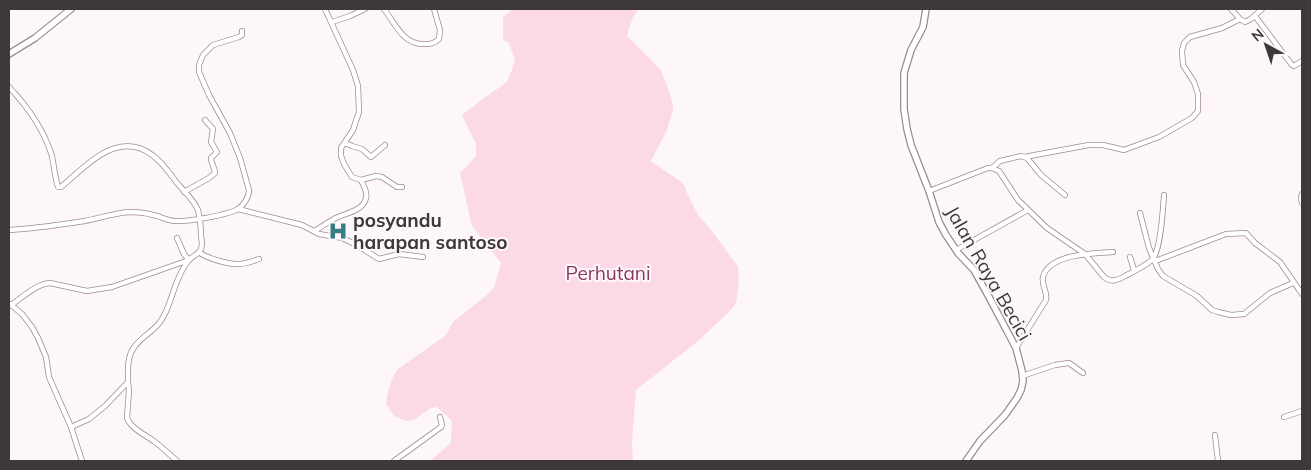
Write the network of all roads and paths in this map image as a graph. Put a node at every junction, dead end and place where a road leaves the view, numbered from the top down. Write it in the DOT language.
graph roads {
  1 [pos="71,9"];
  2 [pos="325,9"];
  3 [pos="365,9"];
  4 [pos="384,9"];
  5 [pos="434,9"];
  6 [pos="926,9"];
  7 [pos="1231,9"];
  8 [pos="1262,9"];
  9 [pos="1255,16"];
  10 [pos="1240,19"];
  11 [pos="332,22"];
  12 [pos="242,31"];
  13 [pos="9,54"];
  14 [pos="1302,61"];
  15 [pos="9,87"];
  16 [pos="205,120"];
  17 [pos="345,143"];
  18 [pos="386,145"];
  19 [pos="1024,157"];
  20 [pos="992,168"];
  21 [pos="361,180"];
  22 [pos="402,188"];
  23 [pos="929,191"];
  24 [pos="184,192"];
  25 [pos="1302,194"];
  26 [pos="1164,195"];
  27 [pos="1065,196"];
  28 [pos="1302,203"];
  29 [pos="238,209"];
  30 [pos="1028,210"];
  31 [pos="1140,213"];
  32 [pos="199,219"];
  33 [pos="9,230"];
  34 [pos="314,232"];
  35 [pos="177,238"];
  36 [pos="956,250"];
  37 [pos="1113,252"];
  38 [pos="200,253"];
  39 [pos="1085,254"];
  40 [pos="423,257"];
  41 [pos="1130,257"];
  42 [pos="259,259"];
  43 [pos="190,260"];
  44 [pos="1154,260"];
  45 [pos="1134,270"];
  46 [pos="1293,283"];
  47 [pos="1302,294"];
  48 [pos="10,304"];
  49 [pos="1016,348"];
  50 [pos="1083,373"];
  51 [pos="1022,376"];
  52 [pos="128,382"];
  53 [pos="1302,411"];
  54 [pos="440,417"];
  55 [pos="1284,417"];
  56 [pos="71,428"];
  57 [pos="1215,436"];
  58 [pos="82,461"];
  59 [pos="177,461"];
  60 [pos="394,461"];
  61 [pos="966,461"];
  62 [pos="1218,461"];
  1 -- 13 [label="main road"];
  2 -- 11 [label="street"];
  3 -- 11 [label="street"];
  4 -- 5 [label="street"];
  6 -- 23 [label="main road, Jalan Raya Becici"];
  7 -- 10 [label="street"];
  8 -- 9 [label="street"];
  9 -- 10 [label="street"];
  9 -- 14 [label="street"];
  10 -- 19 [label="street"];
  11 -- 17 [label="street"];
  12 -- 29 [label="street"];
  15 -- 24 [label="street"];
  16 -- 24 [label="street"];
  17 -- 18 [label="street"];
  17 -- 21 [label="street"];
  19 -- 20 [label="street"];
  19 -- 27 [label="street"];
  20 -- 23 [label="street"];
  20 -- 30 [label="street"];
  21 -- 22 [label="street"];
  21 -- 34 [label="street"];
  23 -- 36 [label="main road, Jalan Raya Becici"];
  24 -- 32 [label="street"];
  25 -- 28 [label="street"];
  26 -- 44 [label="street"];
  29 -- 32 [label="street"];
  29 -- 34 [label="street"];
  30 -- 36 [label="street"];
  30 -- 39 [label="street"];
  31 -- 44 [label="street"];
  32 -- 33 [label="street"];
  32 -- 38 [label="street"];
  34 -- 40 [label="street"];
  35 -- 43 [label="street"];
  36 -- 49 [label="main road, Jalan Raya Becici"];
  37 -- 39 [label="street"];
  38 -- 42 [label="street"];
  38 -- 43 [label="street"];
  39 -- 45 [label="street"];
  39 -- 49 [label="street"];
  41 -- 45 [label="street"];
  43 -- 48 [label="street"];
  43 -- 52 [label="street"];
  44 -- 45 [label="street"];
  44 -- 46 [label="street"];
  44 -- 46 [label="street"];
  46 -- 47 [label="street"];
  48 -- 56 [label="street"];
  49 -- 51 [label="main road, Jalan Raya Becici"];
  50 -- 51 [label="street"];
  51 -- 61 [label="main road, Jalan Raya Becici"];
  52 -- 56 [label="street"];
  52 -- 59 [label="street"];
  53 -- 55 [label="street"];
  54 -- 60 [label="street"];
  56 -- 58 [label="street"];
  57 -- 62 [label="street"];
}
